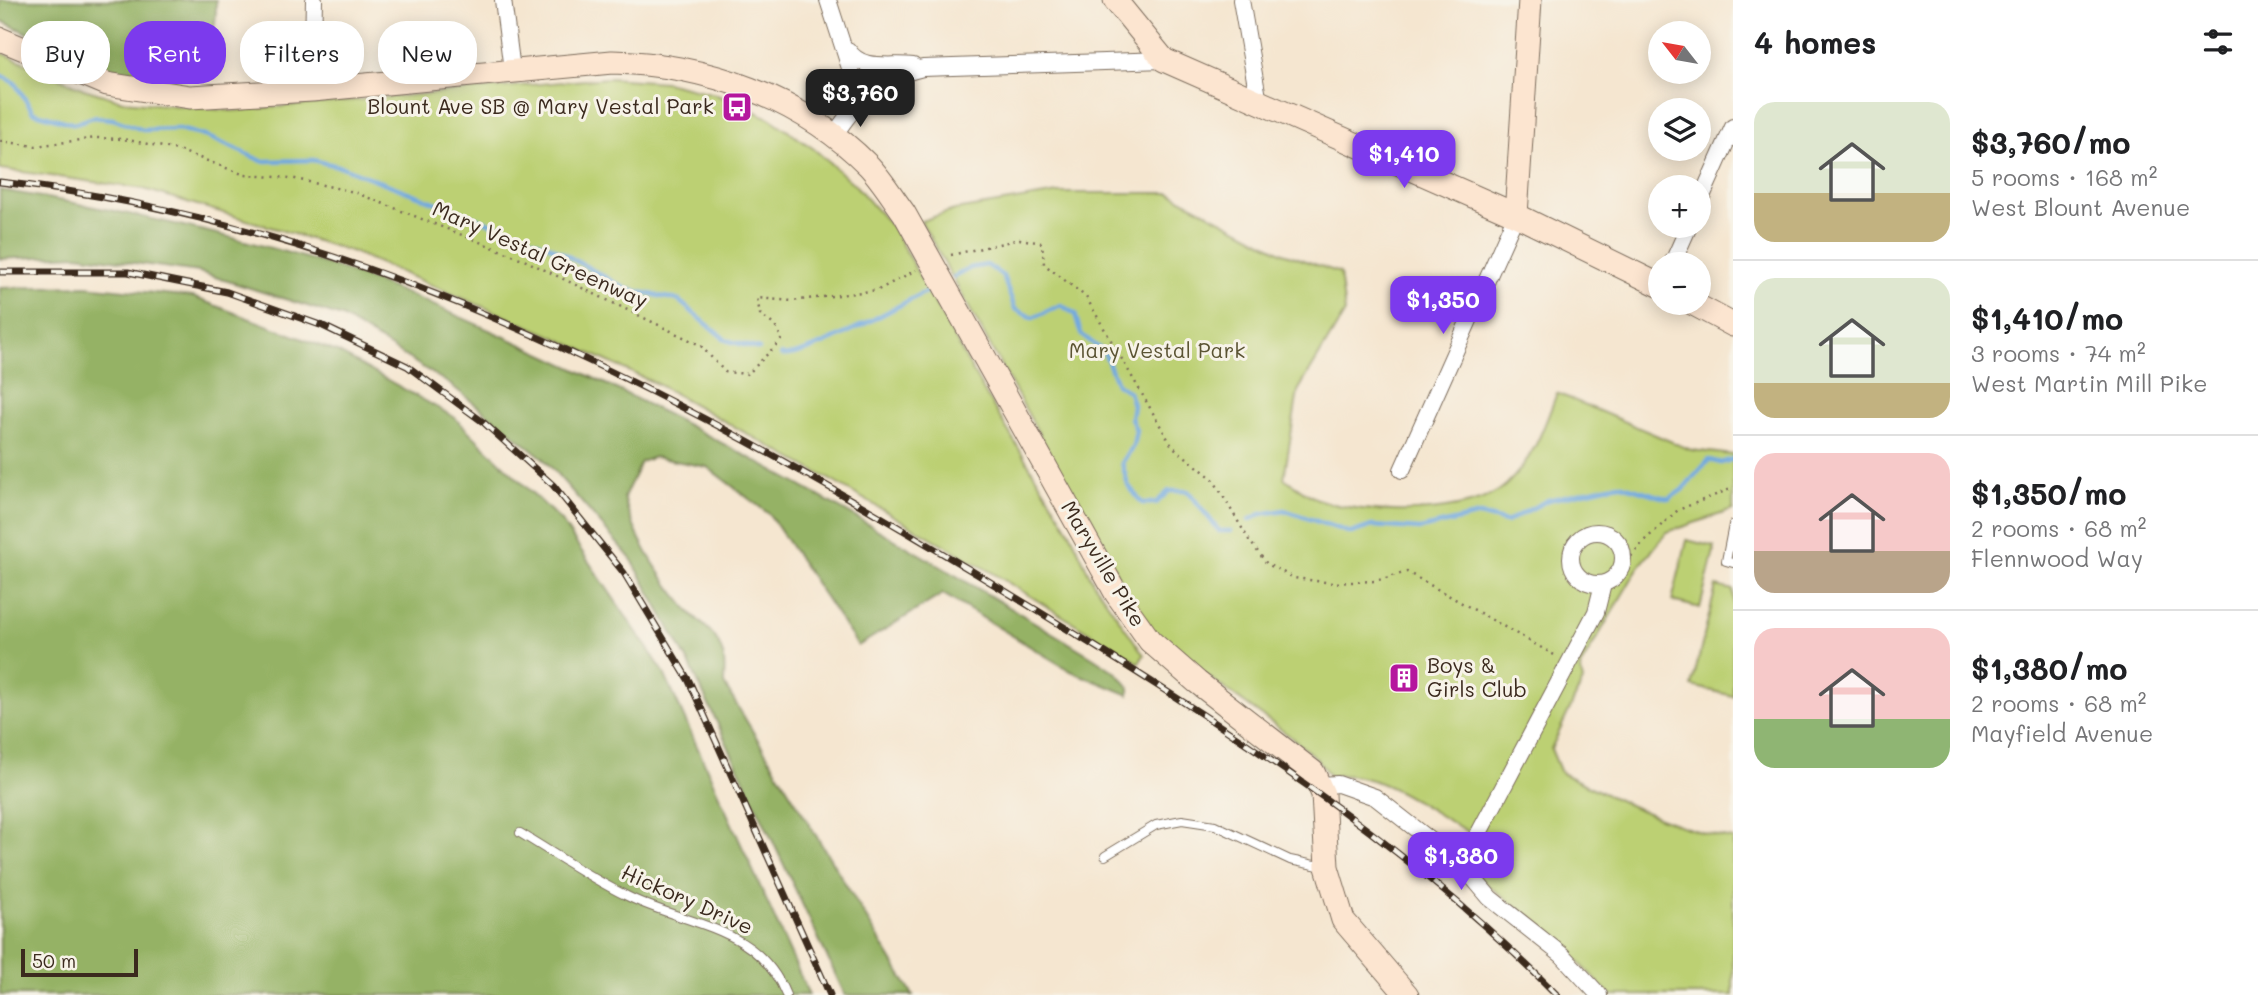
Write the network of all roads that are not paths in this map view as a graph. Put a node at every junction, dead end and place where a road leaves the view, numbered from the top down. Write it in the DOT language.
graph roads {
  1 [pos="313,0"];
  2 [pos="503,0"];
  3 [pos="828,0"];
  4 [pos="1115,0"];
  5 [pos="1241,0"];
  6 [pos="1530,0"];
  7 [pos="0,39"];
  8 [pos="842,41"];
  9 [pos="1164,60"];
  10 [pos="923,68"];
  11 [pos="512,70"];
  12 [pos="312,90"];
  13 [pos="860,99"];
  14 [pos="1259,103"];
  15 [pos="1733,127"];
  16 [pos="833,136"];
  17 [pos="1711,176"];
  18 [pos="1517,215"];
  19 [pos="1648,280"];
  20 [pos="1711,314"];
  21 [pos="1733,326"];
  22 [pos="1402,470"];
  23 [pos="1733,526"];
  24 [pos="1733,563"];
  25 [pos="1603,584"];
  26 [pos="1320,785"];
  27 [pos="520,833"];
  28 [pos="1105,856"];
  29 [pos="1462,865"];
  30 [pos="1327,867"];
  31 [pos="786,995"];
  32 [pos="1407,995"];
  33 [pos="1599,995"];
  1 -- 12 [label="street"];
  2 -- 11 [label="street"];
  3 -- 8 [label="street"];
  4 -- 9 [label="street"];
  5 -- 14 [label="street"];
  6 -- 18 [label="street"];
  7 -- 12 [label="street, Maryville Pike"];
  8 -- 10 [label="street"];
  8 -- 13 [label="street"];
  9 -- 10 [label="street"];
  9 -- 14 [label="street"];
  10 -- 13 [label="street"];
  11 -- 12 [label="street, Maryville Pike"];
  11 -- 16 [label="street, Maryville Pike"];
  13 -- 16 [label="street"];
  14 -- 18 [label="street"];
  15 -- 17 [label="street"];
  16 -- 26 [label="street, Maryville Pike"];
  18 -- 19 [label="street"];
  18 -- 22 [label="street"];
  20 -- 21 [label="street"];
  23 -- 24 [label="lane"];
  25 -- 25 [label="street"];
  25 -- 29 [label="street"];
  26 -- 29 [label="street"];
  26 -- 30 [label="street"];
  27 -- 31 [label="lane, Hickory Drive"];
  28 -- 30 [label="lane"];
  29 -- 33 [label="street"];
  30 -- 32 [label="street"];
}
